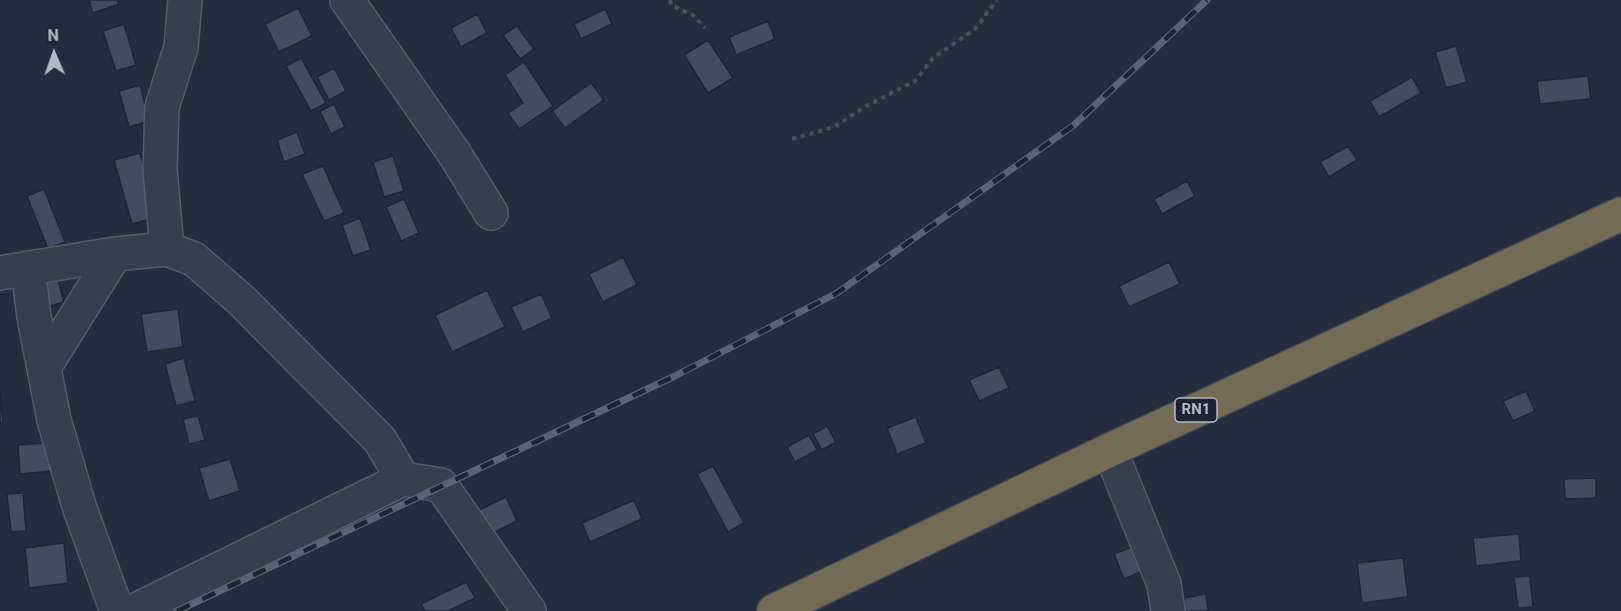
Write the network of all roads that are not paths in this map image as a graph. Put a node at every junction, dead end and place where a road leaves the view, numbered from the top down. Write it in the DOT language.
graph roads {
  1 [pos="185,0"];
  2 [pos="347,0"];
  3 [pos="491,213"];
  4 [pos="1621,214"];
  5 [pos="167,249"];
  6 [pos="115,254"];
  7 [pos="14,270"];
  8 [pos="45,366"];
  9 [pos="1110,450"];
  10 [pos="404,479"];
  11 [pos="117,611"];
  12 [pos="134,611"];
  13 [pos="529,611"];
  14 [pos="774,611"];
  15 [pos="1168,611"];
  1 -- 5 [label="street"];
  2 -- 3 [label="street"];
  4 -- 9 [label="highway, RN1"];
  5 -- 6 [label="street"];
  5 -- 10 [label="street"];
  6 -- 7 [label="street"];
  6 -- 8 [label="street"];
  7 -- 8 [label="street"];
  8 -- 11 [label="street"];
  9 -- 14 [label="highway, RN1"];
  9 -- 15 [label="street"];
  10 -- 12 [label="street"];
  10 -- 13 [label="street"];
}
